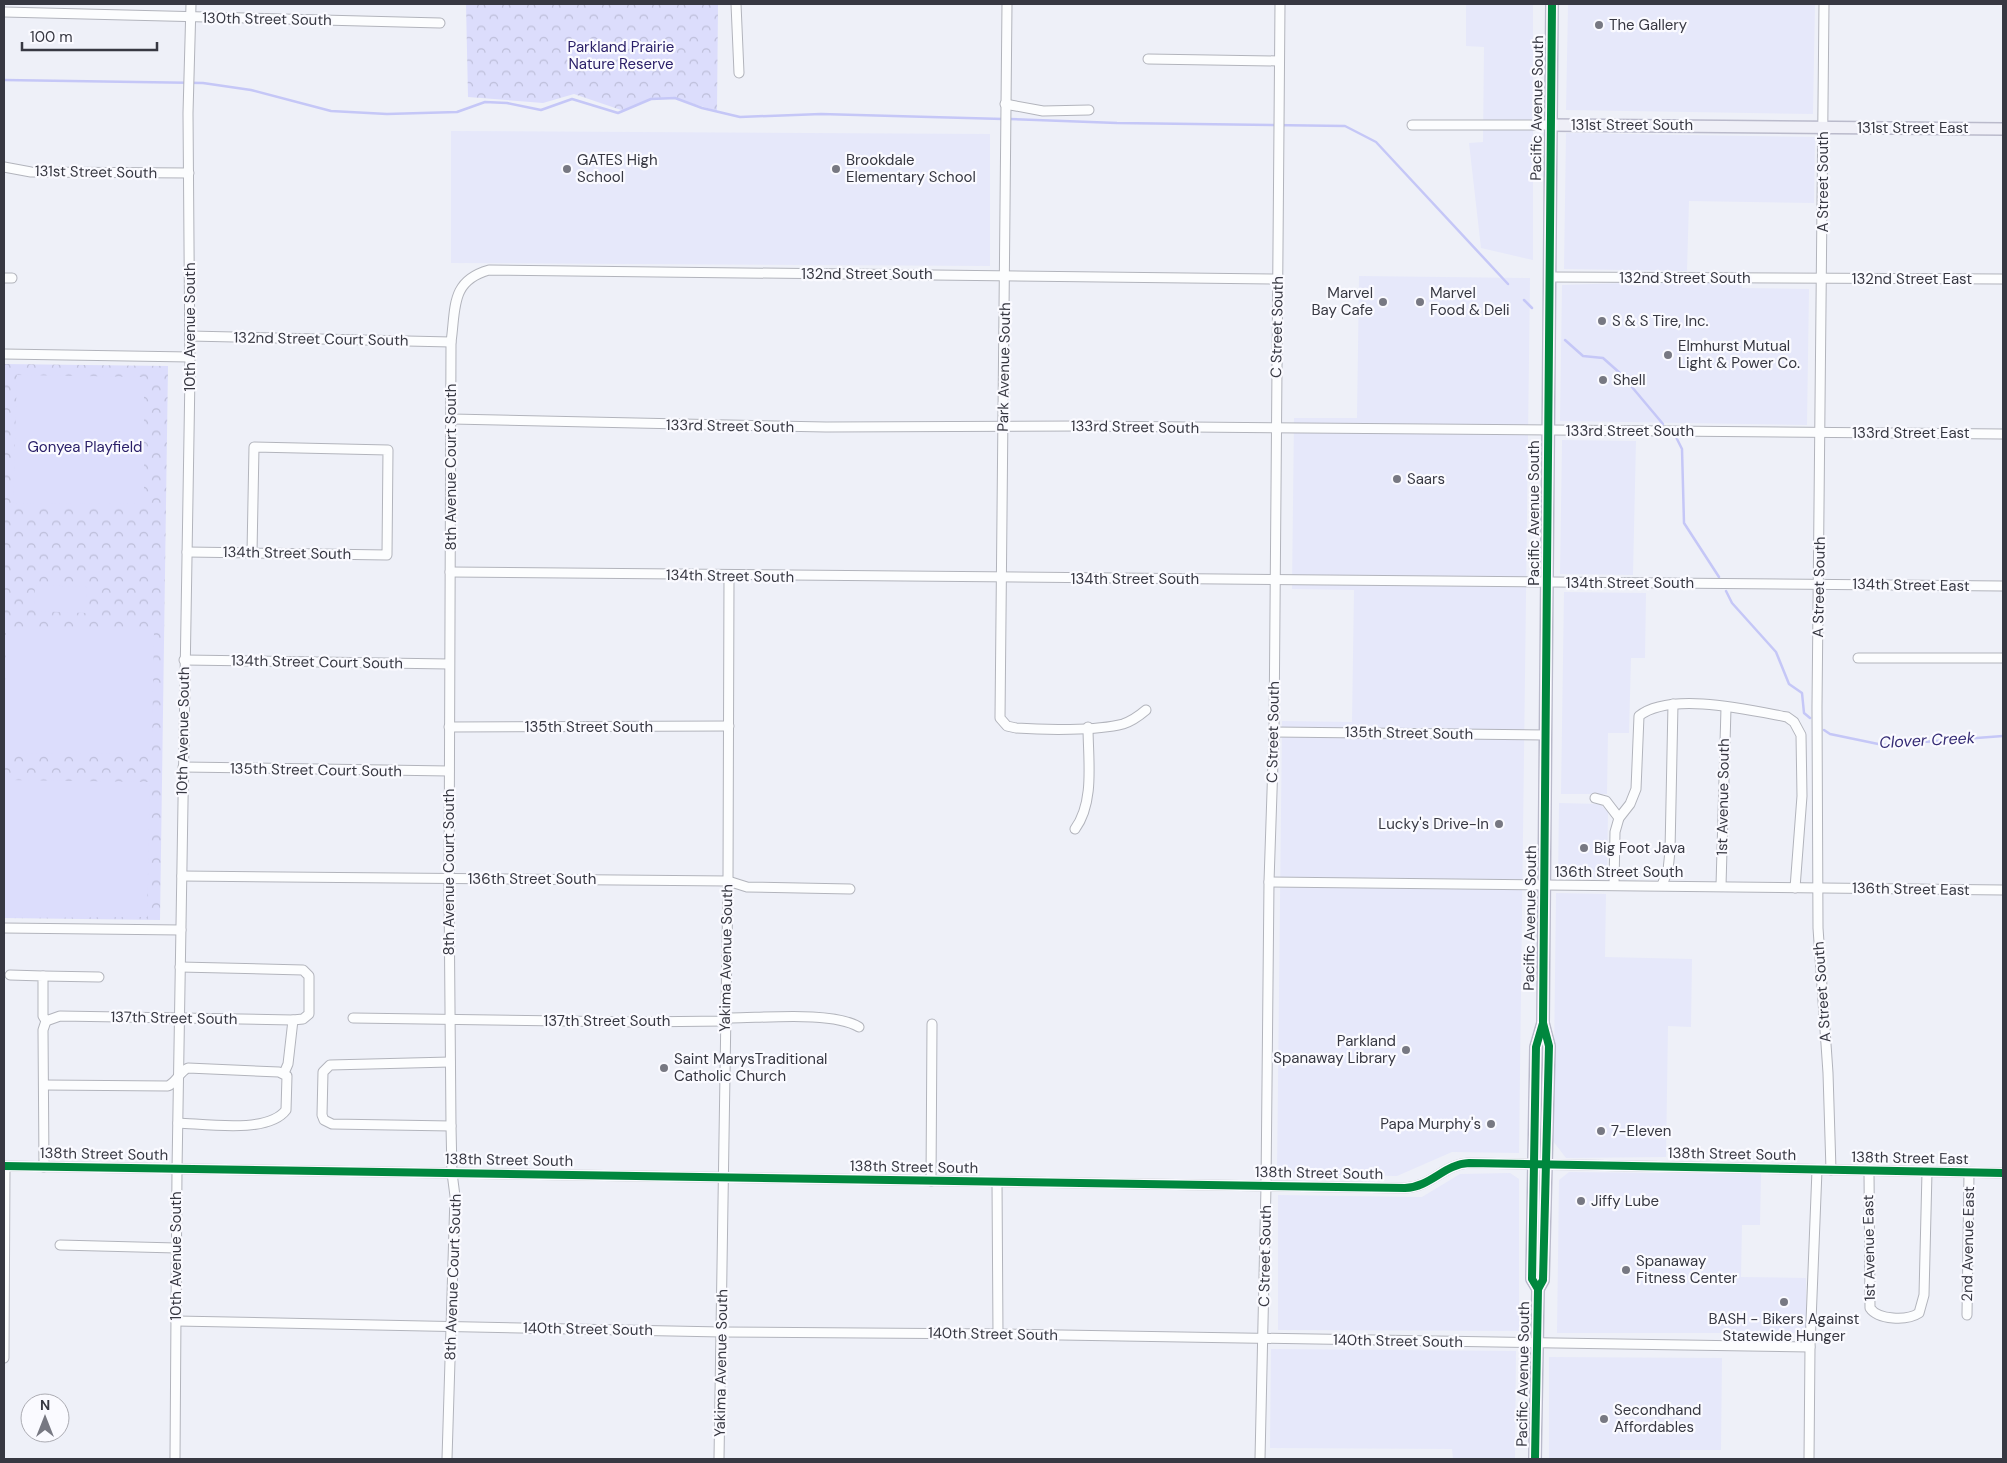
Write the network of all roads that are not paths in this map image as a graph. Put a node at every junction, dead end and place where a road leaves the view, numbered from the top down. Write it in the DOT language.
graph roads {
  1 [pos="191,4"];
  2 [pos="736,4"];
  3 [pos="1007,4"];
  4 [pos="1280,4"];
  5 [pos="1552,4"];
  6 [pos="1824,4"];
  7 [pos="4,12"];
  8 [pos="191,18"];
  9 [pos="440,23"];
  10 [pos="1148,60"];
  11 [pos="1279,61"];
  12 [pos="739,73"];
  13 [pos="1005,104"];
  14 [pos="1090,110"];
  15 [pos="1412,124"];
  16 [pos="1551,125"];
  17 [pos="1823,128"];
  18 [pos="2003,129"];
  19 [pos="4,167"];
  20 [pos="189,173"];
  21 [pos="1004,276"];
  22 [pos="1549,277"];
  23 [pos="1822,278"];
  24 [pos="1277,279"];
  25 [pos="2003,279"];
  26 [pos="462,286"];
  27 [pos="190,336"];
  28 [pos="451,342"];
  29 [pos="4,354"];
  30 [pos="190,357"];
  31 [pos="452,419"];
  32 [pos="1003,427"];
  33 [pos="1275,429"];
  34 [pos="1548,430"];
  35 [pos="1819,432"];
  36 [pos="2003,434"];
  37 [pos="187,552"];
  38 [pos="252,553"];
  39 [pos="450,572"];
  40 [pos="729,576"];
  41 [pos="1001,578"];
  42 [pos="1275,580"];
  43 [pos="1547,583"];
  44 [pos="1819,584"];
  45 [pos="2003,586"];
  46 [pos="1858,658"];
  47 [pos="2003,658"];
  48 [pos="184,660"];
  49 [pos="449,664"];
  50 [pos="1674,704"];
  51 [pos="1726,708"];
  52 [pos="1146,710"];
  53 [pos="729,726"];
  54 [pos="449,727"];
  55 [pos="1088,727"];
  56 [pos="1274,732"];
  57 [pos="1545,735"];
  58 [pos="182,767"];
  59 [pos="449,771"];
  60 [pos="1595,798"];
  61 [pos="1619,818"];
  62 [pos="1075,829"];
  63 [pos="182,876"];
  64 [pos="450,879"];
  65 [pos="728,881"];
  66 [pos="1269,882"];
  67 [pos="1614,885"];
  68 [pos="1662,885"];
  69 [pos="1544,886"];
  70 [pos="1721,886"];
  71 [pos="1818,887"];
  72 [pos="1795,888"];
  73 [pos="850,889"];
  74 [pos="2003,890"];
  75 [pos="4,928"];
  76 [pos="181,930"];
  77 [pos="180,967"];
  78 [pos="10,975"];
  79 [pos="43,976"];
  80 [pos="99,976"];
  81 [pos="180,1018"];
  82 [pos="352,1018"];
  83 [pos="450,1019"];
  84 [pos="293,1020"];
  85 [pos="46,1021"];
  86 [pos="725,1021"];
  87 [pos="1543,1023"];
  88 [pos="932,1024"];
  89 [pos="859,1027"];
  90 [pos="450,1062"];
  91 [pos="284,1073"];
  92 [pos="179,1076"];
  93 [pos="44,1085"];
  94 [pos="178,1123"];
  95 [pos="451,1126"];
  96 [pos="1533,1165"];
  97 [pos="1547,1165"];
  98 [pos="4,1166"];
  99 [pos="44,1167"];
  100 [pos="177,1170"];
  101 [pos="1817,1170"];
  102 [pos="1831,1170"];
  103 [pos="1869,1171"];
  104 [pos="1926,1172"];
  105 [pos="452,1173"];
  106 [pos="1969,1173"];
  107 [pos="2003,1173"];
  108 [pos="724,1177"];
  109 [pos="931,1181"];
  110 [pos="997,1182"];
  111 [pos="1266,1186"];
  112 [pos="60,1245"];
  113 [pos="176,1248"];
  114 [pos="1538,1290"];
  115 [pos="1967,1315"];
  116 [pos="176,1321"];
  117 [pos="451,1326"];
  118 [pos="722,1332"];
  119 [pos="998,1334"];
  120 [pos="1263,1338"];
  121 [pos="1537,1343"];
  122 [pos="1810,1347"];
  123 [pos="4,1358"];
  124 [pos="175,1459"];
  125 [pos="447,1459"];
  126 [pos="719,1459"];
  127 [pos="1260,1459"];
  128 [pos="1535,1459"];
  129 [pos="1809,1459"];
  1 -- 8 [label="street, 10th Avenue South"];
  2 -- 12 [label="street"];
  3 -- 13 [label="street, Park Avenue South"];
  4 -- 11 [label="street, C Street South"];
  5 -- 16 [label="main road, Pacific Avenue South"];
  6 -- 17 [label="street, A Street South"];
  7 -- 8 [label="street, 130th Street South"];
  8 -- 9 [label="street, 130th Street South"];
  8 -- 20 [label="street, 10th Avenue South"];
  10 -- 11 [label="street"];
  11 -- 24 [label="street, C Street South"];
  13 -- 14 [label="street"];
  13 -- 21 [label="street, Park Avenue South"];
  15 -- 16 [label="street, 131st Street South"];
  16 -- 17 [label="main road, 131st Street South"];
  16 -- 22 [label="main road, Pacific Avenue South"];
  17 -- 18 [label="main road, 131st Street East"];
  17 -- 23 [label="street, A Street South"];
  19 -- 20 [label="street, 131st Street South"];
  20 -- 27 [label="street, 10th Avenue South"];
  21 -- 24 [label="street, 132nd Street South"];
  21 -- 26 [label="street, 132nd Street South"];
  21 -- 32 [label="street, Park Avenue South"];
  22 -- 23 [label="street, 132nd Street South"];
  22 -- 34 [label="main road, Pacific Avenue South"];
  23 -- 25 [label="street, 132nd Street East"];
  23 -- 35 [label="street, A Street South"];
  24 -- 33 [label="street, C Street South"];
  26 -- 28 [label="street, 8th Avenue Court South"];
  27 -- 28 [label="street, 132nd Street Court South"];
  27 -- 30 [label="street, 10th Avenue South"];
  28 -- 31 [label="street, 8th Avenue Court South"];
  29 -- 30 [label="street"];
  30 -- 37 [label="street, 10th Avenue South"];
  31 -- 32 [label="street, 133rd Street South"];
  31 -- 39 [label="street, 8th Avenue Court South"];
  32 -- 33 [label="street, 133rd Street South"];
  32 -- 41 [label="street, Park Avenue South"];
  33 -- 34 [label="street, 133rd Street South"];
  33 -- 42 [label="street, C Street South"];
  34 -- 35 [label="street, 133rd Street South"];
  34 -- 43 [label="main road, Pacific Avenue South"];
  35 -- 36 [label="street, 133rd Street East"];
  35 -- 44 [label="street, A Street South"];
  37 -- 38 [label="street, 134th Street South"];
  37 -- 48 [label="street, 10th Avenue South"];
  38 -- 38 [label="street, 134th Street South"];
  39 -- 40 [label="street, 134th Street South"];
  39 -- 49 [label="street, 8th Avenue Court South"];
  40 -- 41 [label="street, 134th Street South"];
  40 -- 53 [label="street, Yakima Avenue South"];
  41 -- 42 [label="street, 134th Street South"];
  41 -- 55 [label="street, Park Avenue South"];
  42 -- 43 [label="street, 134th Street South"];
  42 -- 56 [label="street, C Street South"];
  43 -- 44 [label="street, 134th Street South"];
  43 -- 57 [label="main road, Pacific Avenue South"];
  44 -- 45 [label="street, 134th Street East"];
  44 -- 71 [label="street, A Street South"];
  46 -- 47 [label="street"];
  48 -- 49 [label="street, 134th Street Court South"];
  48 -- 58 [label="street, 10th Avenue South"];
  49 -- 54 [label="street, 8th Avenue Court South"];
  50 -- 51 [label="street"];
  50 -- 61 [label="street"];
  50 -- 68 [label="street"];
  51 -- 70 [label="street, 1st Avenue South"];
  51 -- 72 [label="street"];
  52 -- 55 [label="street"];
  53 -- 54 [label="street, 135th Street South"];
  53 -- 65 [label="street, Yakima Avenue South"];
  54 -- 59 [label="street, 8th Avenue Court South"];
  55 -- 62 [label="street"];
  56 -- 57 [label="street, 135th Street South"];
  56 -- 66 [label="street, C Street South"];
  57 -- 69 [label="main road, Pacific Avenue South"];
  58 -- 59 [label="street, 135th Street Court South"];
  58 -- 63 [label="street, 10th Avenue South"];
  59 -- 64 [label="street, 8th Avenue Court South"];
  60 -- 61 [label="street"];
  61 -- 67 [label="street"];
  63 -- 64 [label="street, 136th Street South"];
  63 -- 76 [label="street, 10th Avenue South"];
  64 -- 65 [label="street, 136th Street South"];
  64 -- 83 [label="street, 8th Avenue Court South"];
  65 -- 73 [label="street, 136th Street South"];
  65 -- 86 [label="street, Yakima Avenue South"];
  66 -- 69 [label="street, 136th Street South"];
  66 -- 111 [label="street, C Street South"];
  67 -- 68 [label="street, 136th Street South"];
  67 -- 69 [label="street, 136th Street South"];
  68 -- 70 [label="street, 136th Street South"];
  69 -- 87 [label="main road, Pacific Avenue South"];
  70 -- 72 [label="street, 136th Street South"];
  71 -- 72 [label="street, 136th Street South"];
  71 -- 74 [label="street, 136th Street East"];
  71 -- 102 [label="street, A Street South"];
  75 -- 76 [label="street"];
  76 -- 77 [label="street, 10th Avenue South"];
  77 -- 81 [label="street, 10th Avenue South"];
  77 -- 84 [label="street, 137th Street South"];
  78 -- 79 [label="street"];
  79 -- 80 [label="street"];
  79 -- 85 [label="street"];
  81 -- 84 [label="street, 137th Street South"];
  81 -- 85 [label="street, 137th Street South"];
  81 -- 92 [label="street, 10th Avenue South"];
  82 -- 83 [label="street, 137th Street South"];
  83 -- 86 [label="street, 137th Street South"];
  83 -- 90 [label="street, 8th Avenue Court South"];
  84 -- 91 [label="street"];
  85 -- 93 [label="street"];
  86 -- 89 [label="street, 137th Street South"];
  86 -- 108 [label="street, Yakima Avenue South"];
  87 -- 96 [label="main road, Pacific Avenue South"];
  87 -- 97 [label="main road, Pacific Avenue South"];
  88 -- 109 [label="street"];
  90 -- 95 [label="street, 8th Avenue Court South"];
  90 -- 95 [label="street"];
  91 -- 92 [label="street"];
  91 -- 94 [label="street"];
  92 -- 93 [label="street"];
  92 -- 94 [label="street, 10th Avenue South"];
  93 -- 99 [label="street"];
  94 -- 100 [label="street, 10th Avenue South"];
  95 -- 105 [label="street, 8th Avenue Court South"];
  96 -- 97 [label="street, 138th Street South"];
  96 -- 111 [label="street, 138th Street South"];
  96 -- 114 [label="main road, Pacific Avenue South"];
  97 -- 101 [label="street, 138th Street South"];
  97 -- 114 [label="main road, Pacific Avenue South"];
  98 -- 99 [label="street, 138th Street South"];
  98 -- 123 [label="street"];
  99 -- 100 [label="street, 138th Street South"];
  100 -- 105 [label="street, 138th Street South"];
  100 -- 113 [label="street, 10th Avenue South"];
  101 -- 102 [label="street, 138th Street East"];
  101 -- 122 [label="street"];
  102 -- 103 [label="street, 138th Street East"];
  103 -- 104 [label="street, 138th Street East"];
  103 -- 104 [label="street, 1st Avenue East"];
  104 -- 106 [label="street, 138th Street East"];
  105 -- 108 [label="street, 138th Street South"];
  105 -- 117 [label="street, 8th Avenue Court South"];
  106 -- 107 [label="street, 138th Street East"];
  106 -- 115 [label="street, 2nd Avenue East"];
  108 -- 109 [label="street, 138th Street South"];
  108 -- 118 [label="street, Yakima Avenue South"];
  109 -- 110 [label="street, 138th Street South"];
  110 -- 111 [label="street, 138th Street South"];
  110 -- 119 [label="street"];
  111 -- 120 [label="street, C Street South"];
  112 -- 113 [label="street"];
  113 -- 116 [label="street, 10th Avenue South"];
  114 -- 121 [label="main road, Pacific Avenue South"];
  116 -- 117 [label="street, 140th Street South"];
  116 -- 124 [label="street, 10th Avenue South"];
  117 -- 118 [label="street, 140th Street South"];
  117 -- 125 [label="street, 8th Avenue Court South"];
  118 -- 119 [label="street, 140th Street South"];
  118 -- 126 [label="street, Yakima Avenue South"];
  119 -- 120 [label="street, 140th Street South"];
  120 -- 121 [label="street, 140th Street South"];
  120 -- 127 [label="street, C Street South"];
  121 -- 122 [label="street, 140th Street South"];
  121 -- 128 [label="main road, Pacific Avenue South"];
  122 -- 129 [label="street"];
}
